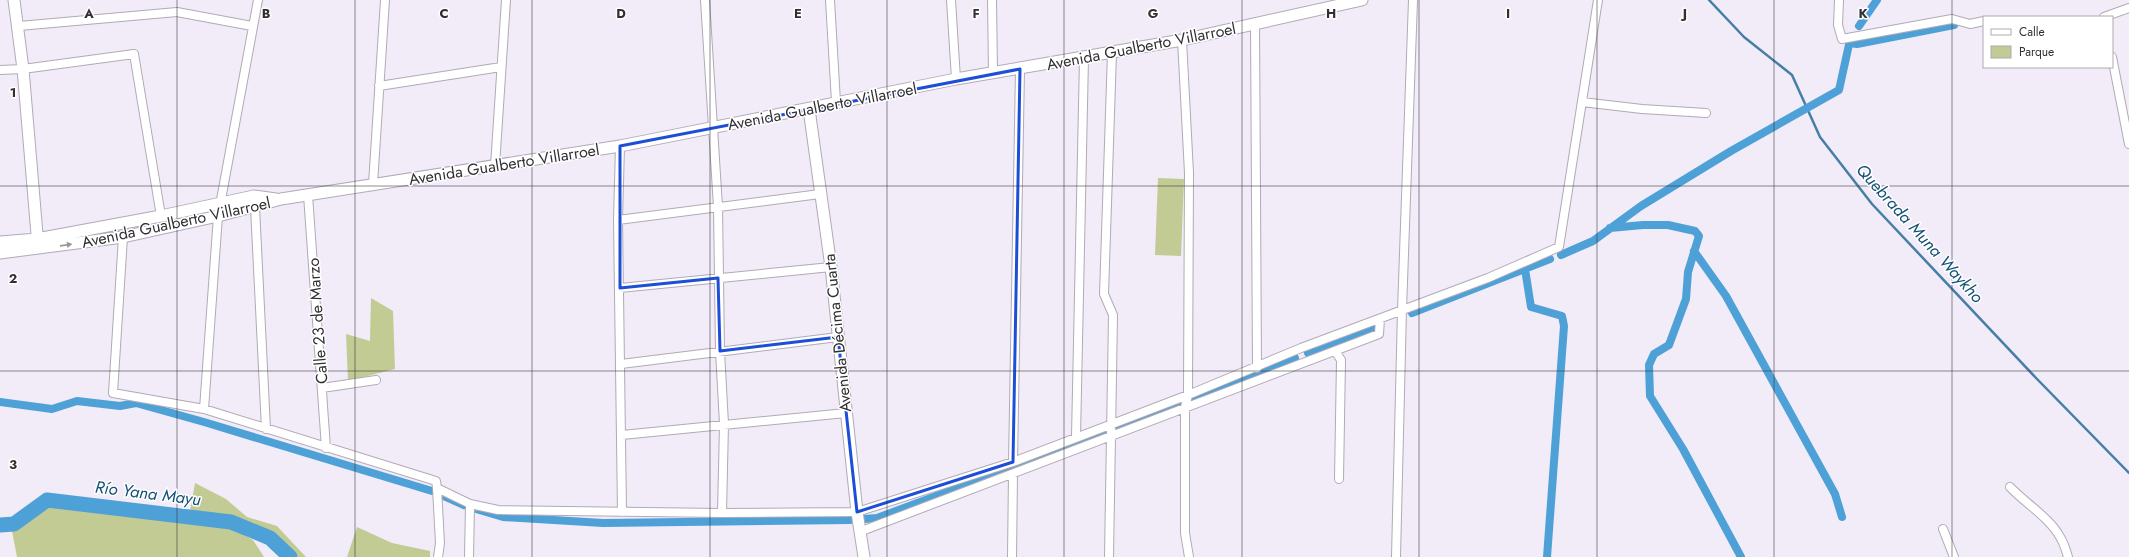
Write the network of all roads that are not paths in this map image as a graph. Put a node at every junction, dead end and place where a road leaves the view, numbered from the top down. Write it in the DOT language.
graph roads {
  1 [pos="14,0"];
  2 [pos="258,0"];
  3 [pos="386,0"];
  4 [pos="506,0"];
  5 [pos="705,0"];
  6 [pos="830,0"];
  7 [pos="951,0"];
  8 [pos="992,0"];
  9 [pos="1362,0"];
  10 [pos="1413,0"];
  11 [pos="1598,0"];
  12 [pos="1839,0"];
  13 [pos="2127,0"];
  14 [pos="2129,7"];
  15 [pos="2106,16"];
  16 [pos="1983,22"];
  17 [pos="1254,23"];
  18 [pos="19,26"];
  19 [pos="252,26"];
  20 [pos="1182,40"];
  21 [pos="1112,53"];
  22 [pos="1084,58"];
  23 [pos="2113,62"];
  24 [pos="501,66"];
  25 [pos="23,69"];
  26 [pos="1020,69"];
  27 [pos="0,70"];
  28 [pos="993,73"];
  29 [pos="956,79"];
  30 [pos="379,86"];
  31 [pos="836,102"];
  32 [pos="1582,102"];
  33 [pos="809,109"];
  34 [pos="1706,113"];
  35 [pos="714,128"];
  36 [pos="2129,144"];
  37 [pos="620,146"];
  38 [pos="495,166"];
  39 [pos="373,184"];
  40 [pos="820,194"];
  41 [pos="308,195"];
  42 [pos="281,199"];
  43 [pos="222,202"];
  44 [pos="255,207"];
  45 [pos="718,207"];
  46 [pos="161,216"];
  47 [pos="218,216"];
  48 [pos="618,220"];
  49 [pos="123,237"];
  50 [pos="0,242"];
  51 [pos="38,244"];
  52 [pos="0,253"];
  53 [pos="831,267"];
  54 [pos="718,278"];
  55 [pos="620,288"];
  56 [pos="1402,310"];
  57 [pos="1380,319"];
  58 [pos="838,337"];
  59 [pos="1335,351"];
  60 [pos="720,352"];
  61 [pos="621,364"];
  62 [pos="1257,368"];
  63 [pos="376,380"];
  64 [pos="322,388"];
  65 [pos="1188,395"];
  66 [pos="1185,408"];
  67 [pos="204,409"];
  68 [pos="846,413"];
  69 [pos="724,424"];
  70 [pos="1110,424"];
  71 [pos="266,429"];
  72 [pos="622,435"];
  73 [pos="1110,436"];
  74 [pos="1076,437"];
  75 [pos="326,448"];
  76 [pos="1013,462"];
  77 [pos="1013,474"];
  78 [pos="1339,479"];
  79 [pos="2010,487"];
  80 [pos="437,488"];
  81 [pos="470,504"];
  82 [pos="622,512"];
  83 [pos="857,512"];
  84 [pos="722,513"];
  85 [pos="1943,529"];
  86 [pos="859,532"];
  87 [pos="438,557"];
  88 [pos="469,557"];
  89 [pos="864,557"];
  90 [pos="1012,557"];
  91 [pos="1109,557"];
  92 [pos="1189,557"];
  93 [pos="1396,557"];
  94 [pos="1954,557"];
  95 [pos="2068,557"];
  1 -- 18 [label="main road"];
  2 -- 19 [label="street"];
  3 -- 30 [label="street"];
  4 -- 24 [label="street"];
  5 -- 35 [label="street"];
  6 -- 31 [label="street"];
  7 -- 29 [label="street"];
  8 -- 28 [label="street"];
  9 -- 17 [label="main road, Avenida Gualberto Villarroel"];
  10 -- 56 [label="street"];
  11 -- 32 [label="street"];
  12 -- 16 [label="street"];
  13 -- 14 [label="street"];
  14 -- 15 [label="street"];
  17 -- 20 [label="main road, Avenida Gualberto Villarroel"];
  17 -- 62 [label="street"];
  18 -- 19 [label="street"];
  18 -- 25 [label="main road"];
  19 -- 43 [label="street"];
  20 -- 21 [label="main road, Avenida Gualberto Villarroel"];
  20 -- 65 [label="street"];
  21 -- 22 [label="main road, Avenida Gualberto Villarroel"];
  21 -- 70 [label="street"];
  22 -- 26 [label="main road, Avenida Gualberto Villarroel"];
  22 -- 74 [label="street"];
  23 -- 36 [label="street"];
  24 -- 30 [label="street"];
  24 -- 38 [label="street"];
  25 -- 27 [label="street"];
  25 -- 46 [label="street"];
  25 -- 51 [label="main road"];
  26 -- 28 [label="main road, Avenida Gualberto Villarroel"];
  26 -- 76 [label="street"];
  28 -- 29 [label="main road, Avenida Gualberto Villarroel"];
  29 -- 31 [label="main road, Avenida Gualberto Villarroel"];
  30 -- 39 [label="street"];
  31 -- 33 [label="main road, Avenida Gualberto Villarroel"];
  32 -- 34 [label="street"];
  32 -- 56 [label="street"];
  33 -- 35 [label="main road, Avenida Gualberto Villarroel"];
  33 -- 40 [label="main road, Avenida Décima Cuarta"];
  35 -- 37 [label="main road, Avenida Gualberto Villarroel"];
  35 -- 45 [label="street"];
  37 -- 38 [label="main road, Avenida Gualberto Villarroel"];
  37 -- 48 [label="street"];
  38 -- 39 [label="main road, Avenida Gualberto Villarroel"];
  39 -- 41 [label="main road, Avenida Gualberto Villarroel"];
  40 -- 45 [label="street"];
  40 -- 53 [label="main road, Avenida Décima Cuarta"];
  41 -- 42 [label="main road, Avenida Gualberto Villarroel"];
  41 -- 64 [label="street, Calle 23 de Marzo"];
  42 -- 43 [label="main road, Avenida Gualberto Villarroel"];
  42 -- 44 [label="main road, Avenida Gualberto Villarroel"];
  43 -- 46 [label="main road, Avenida Gualberto Villarroel"];
  43 -- 47 [label="street"];
  44 -- 47 [label="main road, Avenida Gualberto Villarroel"];
  44 -- 71 [label="street"];
  45 -- 48 [label="street"];
  45 -- 54 [label="street"];
  46 -- 51 [label="main road, Avenida Gualberto Villarroel"];
  47 -- 49 [label="main road, Avenida Gualberto Villarroel"];
  47 -- 67 [label="street"];
  48 -- 55 [label="street"];
  51 -- 49 [label="main road, Avenida Gualberto Villarroel, one-way"];
  49 -- 67 [label="street"];
  50 -- 51 [label="main road, Avenida Gualberto Villarroel"];
  51 -- 52 [label="main road, Avenida Gualberto Villarroel"];
  53 -- 54 [label="street"];
  53 -- 58 [label="main road, Avenida Décima Cuarta"];
  54 -- 55 [label="street"];
  54 -- 60 [label="street"];
  55 -- 61 [label="street"];
  56 -- 57 [label="street"];
  56 -- 93 [label="street"];
  57 -- 59 [label="street"];
  57 -- 62 [label="street"];
  58 -- 60 [label="street"];
  58 -- 68 [label="main road, Avenida Décima Cuarta"];
  59 -- 66 [label="street"];
  59 -- 78 [label="street"];
  60 -- 61 [label="street"];
  60 -- 69 [label="street"];
  61 -- 72 [label="street"];
  62 -- 65 [label="street"];
  63 -- 64 [label="street"];
  64 -- 75 [label="street, Calle 23 de Marzo"];
  65 -- 66 [label="street"];
  65 -- 70 [label="street"];
  66 -- 73 [label="street"];
  66 -- 92 [label="street"];
  67 -- 71 [label="street"];
  68 -- 69 [label="street"];
  68 -- 83 [label="main road, Avenida Décima Cuarta"];
  69 -- 72 [label="street"];
  69 -- 84 [label="street"];
  70 -- 73 [label="street"];
  70 -- 74 [label="street"];
  71 -- 75 [label="street"];
  72 -- 82 [label="street"];
  73 -- 77 [label="street"];
  73 -- 91 [label="street"];
  74 -- 76 [label="street"];
  75 -- 80 [label="street"];
  76 -- 83 [label="street"];
  77 -- 86 [label="street"];
  77 -- 90 [label="street"];
  79 -- 95 [label="street"];
  80 -- 81 [label="street"];
  80 -- 87 [label="street"];
  81 -- 82 [label="street"];
  81 -- 88 [label="street"];
  82 -- 84 [label="street"];
  83 -- 84 [label="street"];
  83 -- 86 [label="main road, Avenida Décima Cuarta"];
  85 -- 94 [label="street"];
  86 -- 89 [label="main road, Avenida Décima Cuarta"];
}
